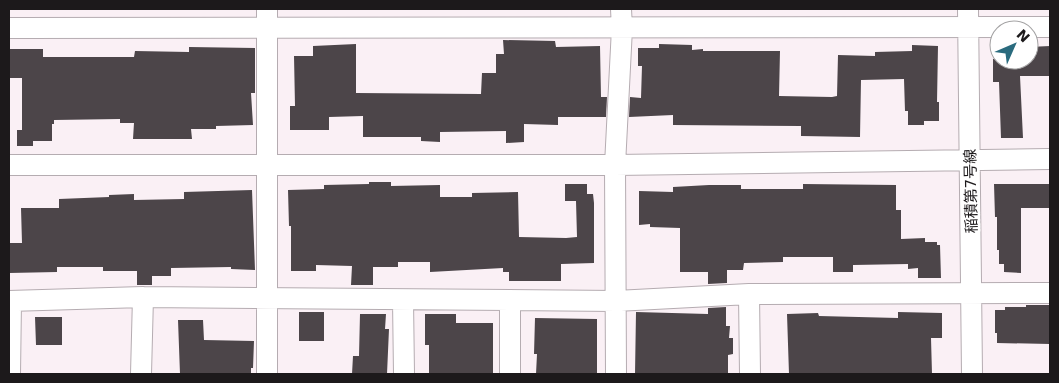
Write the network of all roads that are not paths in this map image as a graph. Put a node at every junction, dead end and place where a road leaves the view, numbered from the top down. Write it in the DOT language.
graph roads {
  1 [pos="267,18"];
  2 [pos="621,18"];
  3 [pos="968,18"];
  4 [pos="1050,27"];
  5 [pos="9,28"];
  6 [pos="970,159"];
  7 [pos="1050,159"];
  8 [pos="267,164"];
  9 [pos="9,165"];
  10 [pos="616,165"];
  11 [pos="972,293"];
  12 [pos="1050,293"];
  13 [pos="750,294"];
  14 [pos="143,297"];
  15 [pos="268,298"];
  16 [pos="403,300"];
  17 [pos="510,300"];
  18 [pos="10,301"];
  19 [pos="616,301"];
  20 [pos="10,374"];
  21 [pos="141,374"];
  22 [pos="267,374"];
  23 [pos="404,374"];
  24 [pos="510,374"];
  25 [pos="616,374"];
  26 [pos="750,374"];
  27 [pos="972,374"];
  1 -- 2 [label="street"];
  1 -- 5 [label="street"];
  1 -- 8 [label="street"];
  2 -- 3 [label="street"];
  2 -- 10 [label="street"];
  3 -- 4 [label="street"];
  3 -- 6 [label="street, 稲積第7号線"];
  6 -- 7 [label="street"];
  6 -- 10 [label="street"];
  6 -- 11 [label="street, 稲積第7号線"];
  8 -- 9 [label="street"];
  8 -- 10 [label="street"];
  8 -- 15 [label="street"];
  10 -- 19 [label="street"];
  11 -- 12 [label="street"];
  11 -- 13 [label="street"];
  11 -- 27 [label="street, 稲積第7号線"];
  13 -- 19 [label="street"];
  13 -- 26 [label="street"];
  14 -- 15 [label="street"];
  14 -- 18 [label="street"];
  14 -- 21 [label="street"];
  15 -- 16 [label="street"];
  15 -- 22 [label="street"];
  16 -- 17 [label="street"];
  16 -- 23 [label="street"];
  17 -- 19 [label="street"];
  17 -- 24 [label="street"];
  18 -- 20 [label="street"];
  19 -- 25 [label="street"];
}
